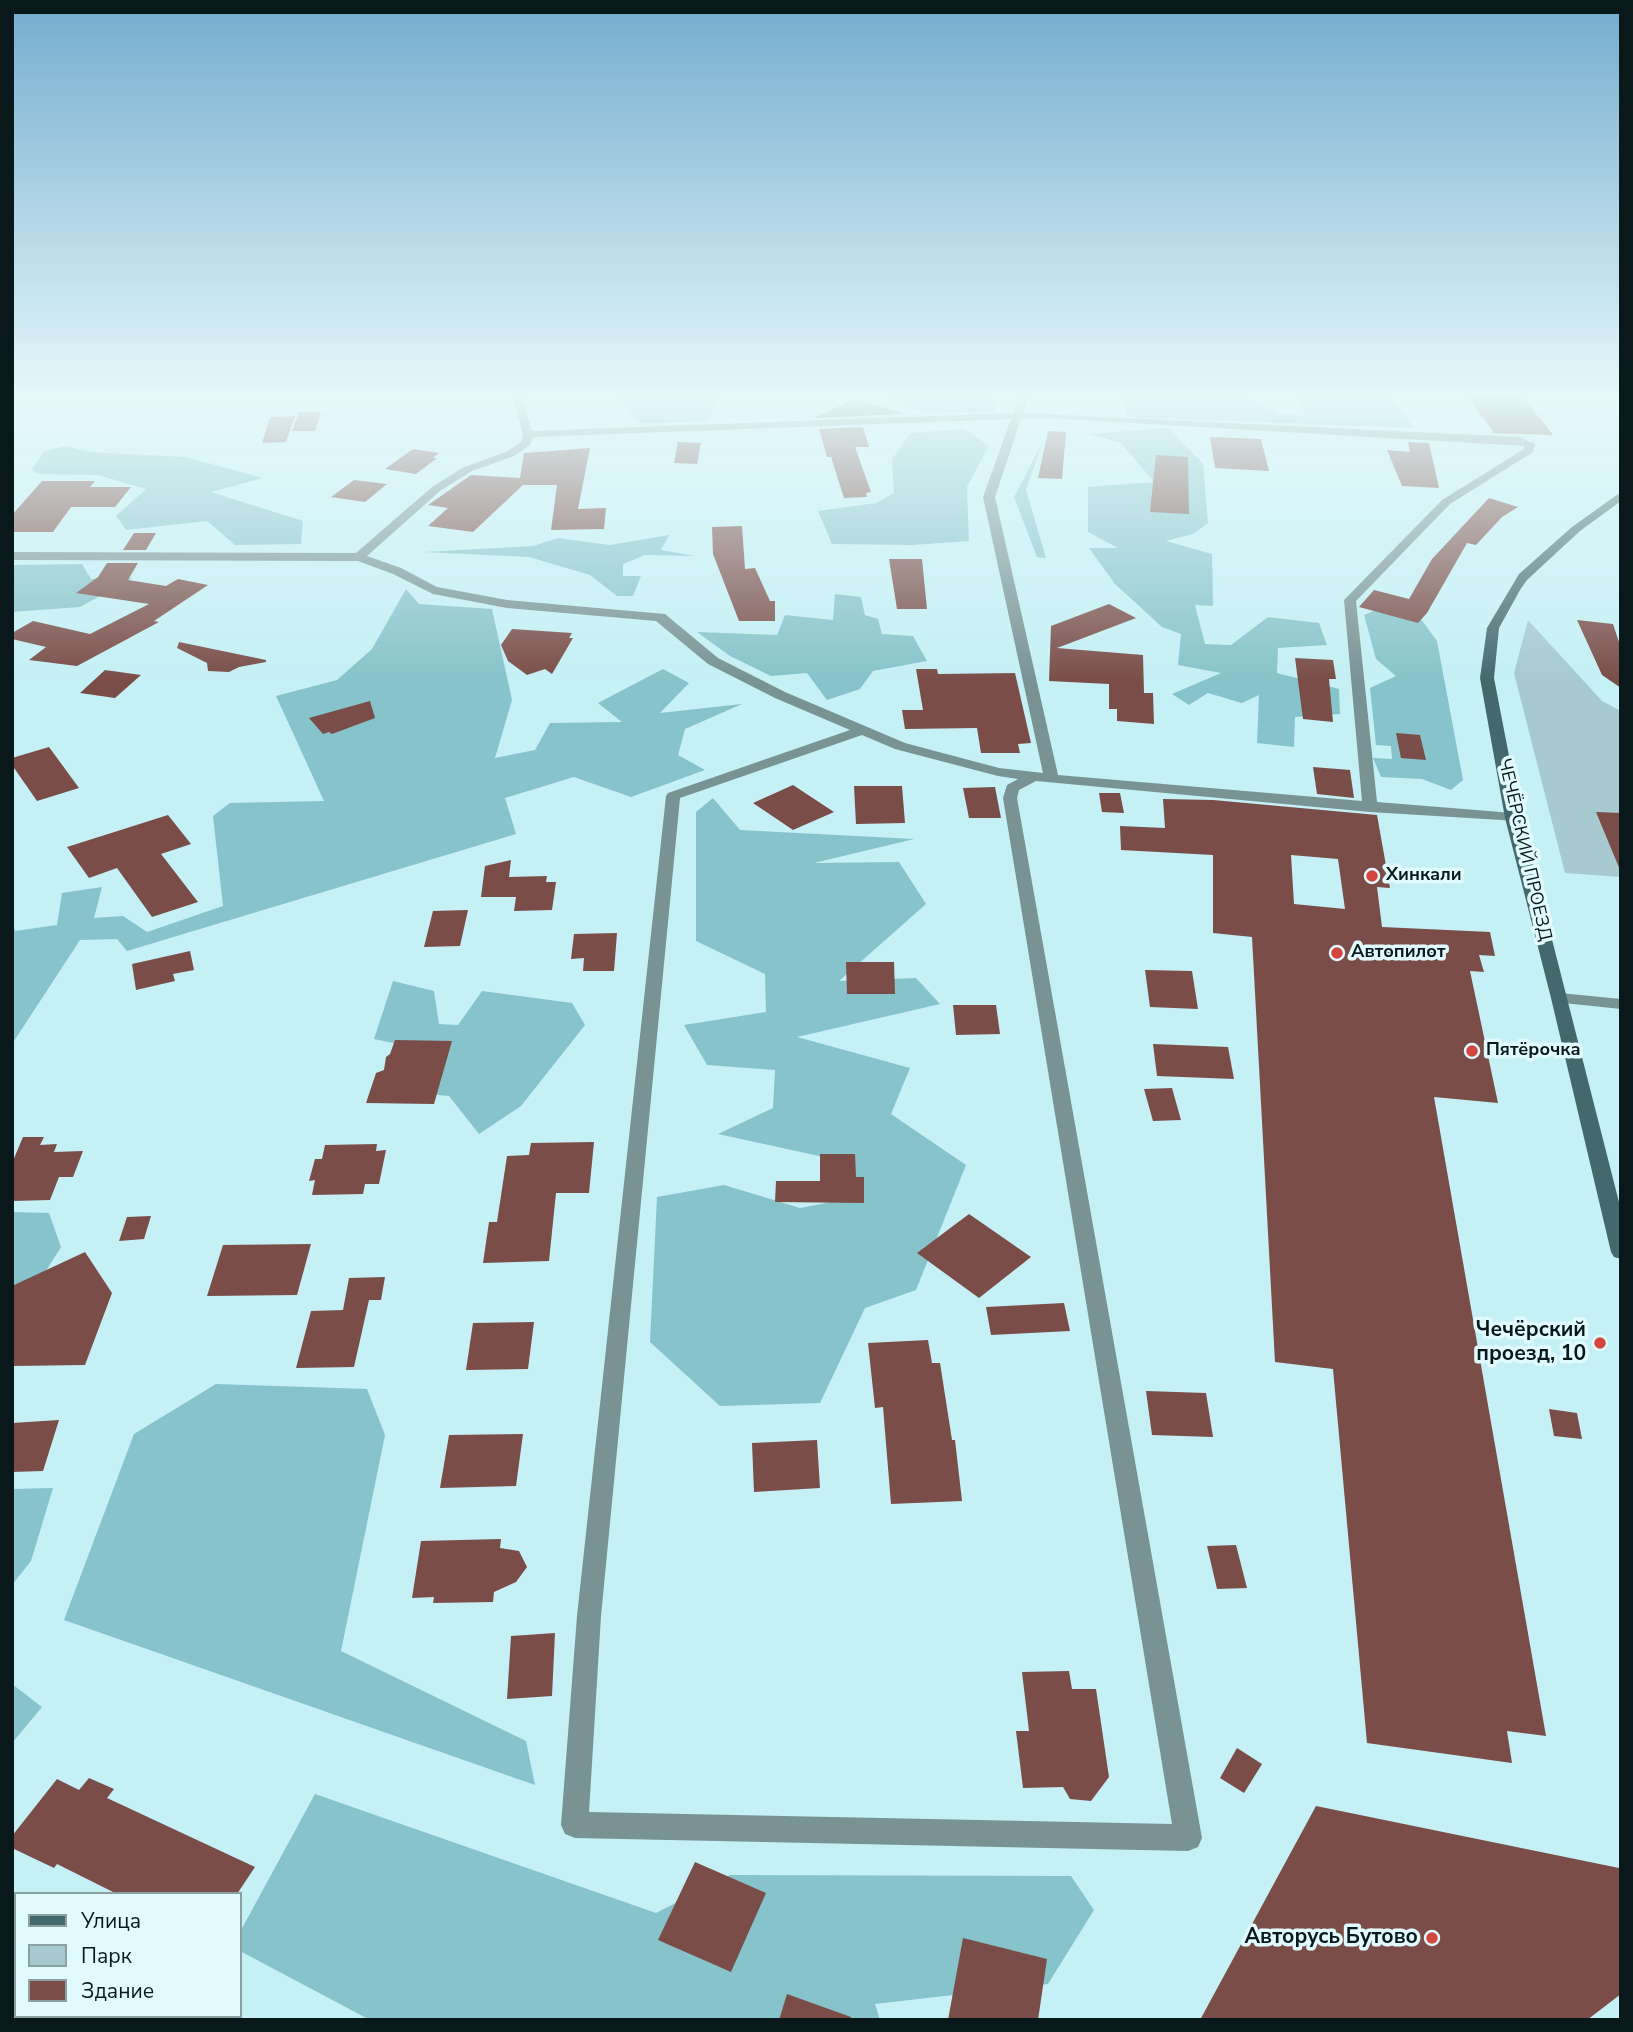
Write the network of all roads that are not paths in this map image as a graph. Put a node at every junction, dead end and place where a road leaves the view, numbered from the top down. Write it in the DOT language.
graph roads {
  1 [pos="434,491"];
  2 [pos="991,491"];
  3 [pos="1464,491"];
  4 [pos="1621,495"];
  5 [pos="12,556"];
  6 [pos="359,557"];
  7 [pos="863,730"];
  8 [pos="1044,778"];
  9 [pos="1370,807"];
  10 [pos="1513,818"];
  11 [pos="1560,998"];
  12 [pos="1621,1004"];
  13 [pos="1621,1252"];
  1 -- 6 [label="street"];
  2 -- 8 [label="street"];
  3 -- 9 [label="street"];
  4 -- 10 [label="main road, ЧЕЧЁРСКИЙ ПРОЕЗД"];
  5 -- 6 [label="street"];
  6 -- 7 [label="street"];
  7 -- 8 [label="street"];
  7 -- 8 [label="street"];
  8 -- 9 [label="street"];
  9 -- 10 [label="street"];
  10 -- 11 [label="main road, ЧЕЧЁРСКИЙ ПРОЕЗД"];
  11 -- 12 [label="street"];
  11 -- 13 [label="main road, ЧЕЧЁРСКИЙ ПРОЕЗД"];
}
